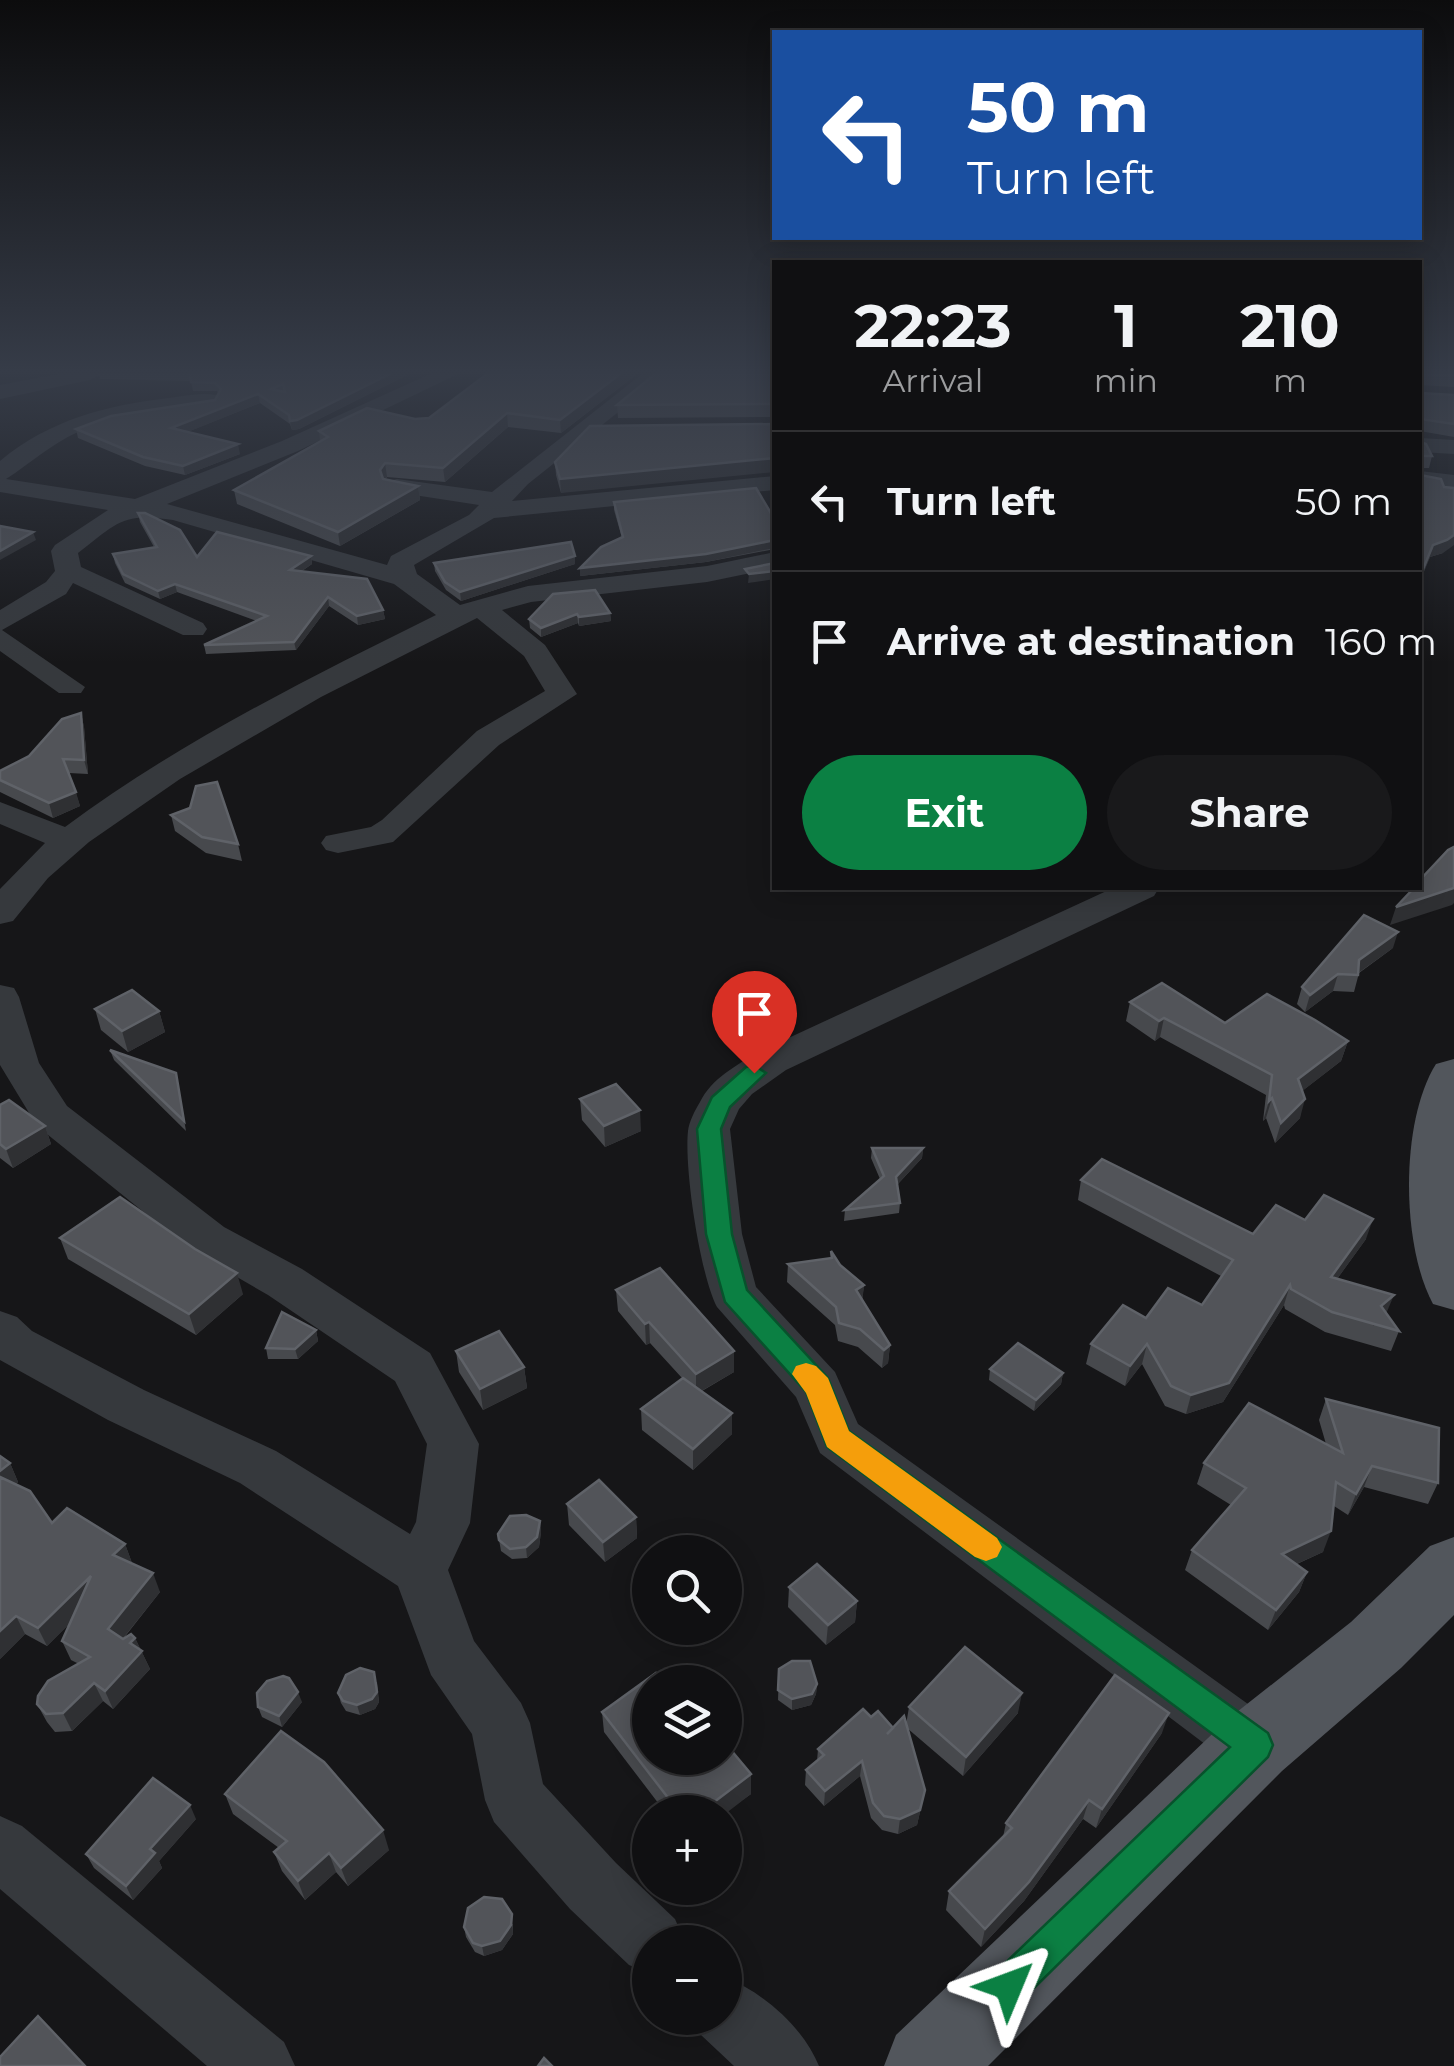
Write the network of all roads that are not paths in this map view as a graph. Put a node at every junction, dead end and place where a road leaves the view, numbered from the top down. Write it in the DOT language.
graph roads {
  1 [pos="228,470"];
  2 [pos="530,470"];
  3 [pos="1422,478"];
  4 [pos="1454,482"];
  5 [pos="772,483"];
  6 [pos="0,485"];
  7 [pos="397,486"];
  8 [pos="495,505"];
  9 [pos="140,506"];
  10 [pos="772,561"];
  11 [pos="68,570"];
  12 [pos="404,578"];
  13 [pos="469,612"];
  14 [pos="0,622"];
  15 [pos="193,629"];
  16 [pos="0,638"];
  17 [pos="70,687"];
  18 [pos="0,812"];
  19 [pos="68,841"];
  20 [pos="338,843"];
  21 [pos="1137,890"];
  22 [pos="0,913"];
  23 [pos="0,996"];
  24 [pos="1454,1076"];
  25 [pos="1444,1168"];
  26 [pos="1454,1288"];
  27 [pos="0,1330"];
  28 [pos="1454,1568"];
  29 [pos="420,1570"];
  30 [pos="1256,1745"];
  31 [pos="0,1848"];
  32 [pos="634,1925"];
  33 [pos="742,2027"];
  34 [pos="260,2066"];
  35 [pos="784,2066"];
  36 [pos="927,2066"];
  1 -- 9 [label="street"];
  2 -- 8 [label="street"];
  3 -- 4 [label="street"];
  5 -- 8 [label="street"];
  6 -- 9 [label="street"];
  7 -- 8 [label="street"];
  8 -- 12 [label="street"];
  9 -- 11 [label="street"];
  9 -- 12 [label="street"];
  10 -- 13 [label="street"];
  11 -- 14 [label="street"];
  11 -- 15 [label="street"];
  12 -- 13 [label="street"];
  13 -- 19 [label="street"];
  13 -- 20 [label="street"];
  16 -- 17 [label="street"];
  18 -- 19 [label="street"];
  19 -- 22 [label="street"];
  21 -- 30 [label="street"];
  23 -- 29 [label="street"];
  24 -- 25 [label="main road"];
  25 -- 26 [label="main road"];
  27 -- 29 [label="street"];
  28 -- 30 [label="main road"];
  29 -- 32 [label="street"];
  30 -- 36 [label="main road"];
  31 -- 34 [label="street"];
  33 -- 35 [label="street"];
}
